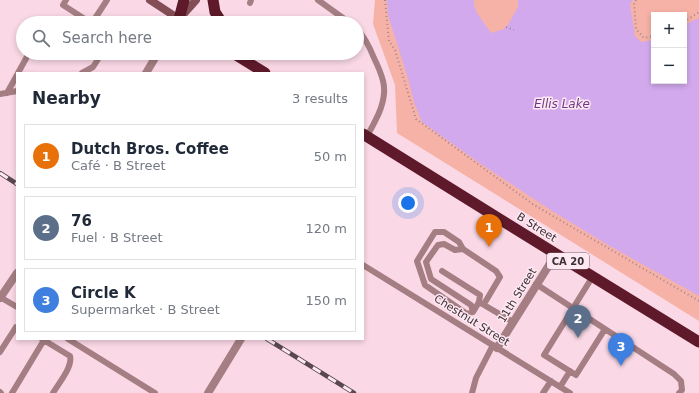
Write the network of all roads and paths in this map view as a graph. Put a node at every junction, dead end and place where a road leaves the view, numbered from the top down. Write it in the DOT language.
graph roads {
  1 [pos="66,0"];
  2 [pos="107,0"];
  3 [pos="150,0"];
  4 [pos="184,0"];
  5 [pos="196,0"];
  6 [pos="213,0"];
  7 [pos="318,0"];
  8 [pos="385,0"];
  9 [pos="636,0"];
  10 [pos="699,12"];
  11 [pos="80,16"];
  12 [pos="96,16"];
  13 [pos="172,16"];
  14 [pos="181,16"];
  15 [pos="184,16"];
  16 [pos="218,16"];
  17 [pos="340,16"];
  18 [pos="687,20"];
  19 [pos="506,27"];
  20 [pos="514,30"];
  21 [pos="651,37"];
  22 [pos="364,38"];
  23 [pos="25,60"];
  24 [pos="98,60"];
  25 [pos="154,60"];
  26 [pos="245,60"];
  27 [pos="255,60"];
  28 [pos="19,72"];
  29 [pos="84,72"];
  30 [pos="147,72"];
  31 [pos="264,72"];
  32 [pos="265,72"];
  33 [pos="16,77"];
  34 [pos="16,91"];
  35 [pos="7,93"];
  36 [pos="0,94"];
  37 [pos="364,138"];
  38 [pos="463,249"];
  39 [pos="556,254"];
  40 [pos="364,266"];
  41 [pos="442,271"];
  42 [pos="16,274"];
  43 [pos="593,276"];
  44 [pos="536,284"];
  45 [pos="0,297"];
  46 [pos="699,301"];
  47 [pos="482,303"];
  48 [pos="16,306"];
  49 [pos="574,308"];
  50 [pos="473,312"];
  51 [pos="513,322"];
  52 [pos="16,327"];
  53 [pos="605,329"];
  54 [pos="43,340"];
  55 [pos="70,340"];
  56 [pos="240,340"];
  57 [pos="699,342"];
  58 [pos="495,346"];
  59 [pos="0,352"];
  60 [pos="570,371"];
  61 [pos="551,381"];
  62 [pos="560,387"];
  63 [pos="12,393"];
  64 [pos="53,393"];
  65 [pos="155,393"];
  66 [pos="208,393"];
  67 [pos="472,393"];
  68 [pos="544,393"];
  69 [pos="570,393"];
  70 [pos="680,393"];
  1 -- 11 [label="lane"];
  2 -- 12 [label="lane"];
  3 -- 13 [label="main road"];
  4 -- 14 [label="highway"];
  5 -- 15 [label="main road"];
  6 -- 16 [label="highway"];
  7 -- 17 [label="lane"];
  8 -- 46 [label="path"];
  9 -- 21 [label="path"];
  10 -- 18 [label="path"];
  19 -- 20 [label="path"];
  22 -- 37 [label="lane"];
  23 -- 28 [label="lane"];
  24 -- 29 [label="lane"];
  25 -- 30 [label="street"];
  26 -- 31 [label="highway"];
  27 -- 32 [label="highway"];
  33 -- 35 [label="lane"];
  34 -- 35 [label="lane"];
  35 -- 36 [label="lane"];
  37 -- 39 [label="highway, B Street / CA 20"];
  38 -- 47 [label="lane"];
  38 -- 50 [label="lane"];
  38 -- 50 [label="lane"];
  39 -- 43 [label="highway, B Street / CA 20"];
  39 -- 44 [label="street, 11th Street"];
  40 -- 58 [label="lane, Chestnut Street"];
  41 -- 47 [label="lane"];
  42 -- 45 [label="street"];
  43 -- 49 [label="lane"];
  43 -- 57 [label="highway, B Street / CA 20"];
  44 -- 49 [label="lane"];
  44 -- 51 [label="street, 11th Street"];
  45 -- 48 [label="lane"];
  47 -- 50 [label="lane"];
  47 -- 51 [label="lane"];
  49 -- 53 [label="lane"];
  49 -- 60 [label="lane"];
  51 -- 58 [label="street, 11th Street"];
  52 -- 59 [label="lane"];
  53 -- 60 [label="lane"];
  53 -- 70 [label="lane"];
  54 -- 63 [label="lane"];
  54 -- 64 [label="lane"];
  55 -- 65 [label="lane"];
  56 -- 66 [label="street"];
  58 -- 61 [label="lane, Chestnut Street"];
  58 -- 67 [label="lane"];
  60 -- 62 [label="lane"];
  61 -- 62 [label="lane, Chestnut Street"];
  61 -- 68 [label="lane"];
  62 -- 69 [label="lane, Chestnut Street"];
}
